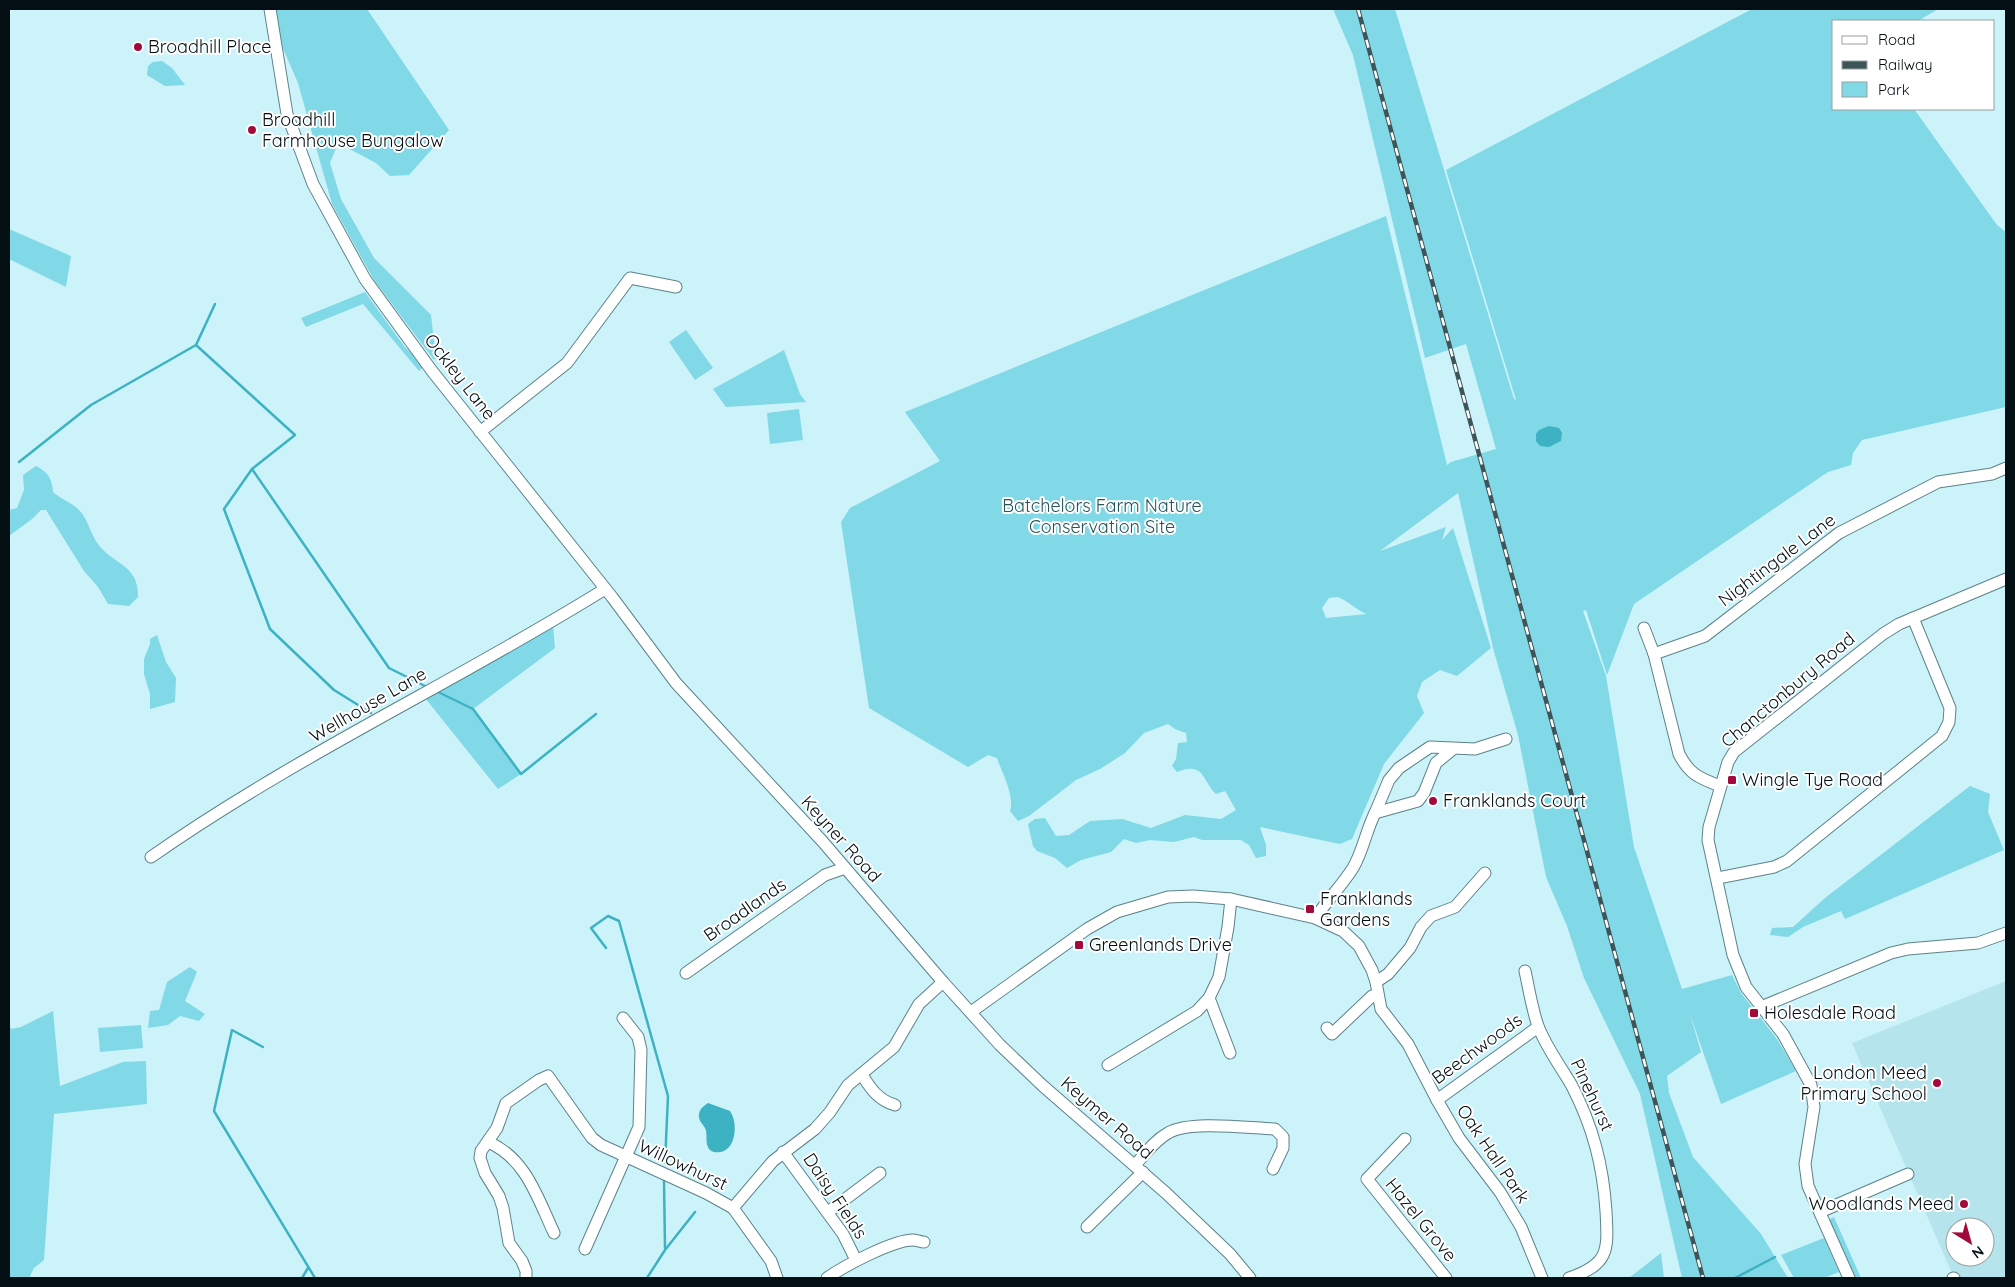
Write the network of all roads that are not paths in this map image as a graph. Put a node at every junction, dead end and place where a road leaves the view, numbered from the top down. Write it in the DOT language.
graph roads {
  1 [pos="270,9"];
  2 [pos="676,287"];
  3 [pos="480,432"];
  4 [pos="2006,468"];
  5 [pos="2006,579"];
  6 [pos="605,590"];
  7 [pos="1913,618"];
  8 [pos="1644,628"];
  9 [pos="1654,654"];
  10 [pos="711,722"];
  11 [pos="1506,739"];
  12 [pos="1453,749"];
  13 [pos="1414,759"];
  14 [pos="1440,760"];
  15 [pos="1720,786"];
  16 [pos="1375,813"];
  17 [pos="834,855"];
  18 [pos="151,857"];
  19 [pos="845,868"];
  20 [pos="1485,873"];
  21 [pos="824,876"];
  22 [pos="1718,878"];
  23 [pos="1232,899"];
  24 [pos="1315,918"];
  25 [pos="2006,933"];
  26 [pos="1525,970"];
  27 [pos="686,973"];
  28 [pos="943,982"];
  29 [pos="1376,982"];
  30 [pos="1377,994"];
  31 [pos="1209,998"];
  32 [pos="1761,1007"];
  33 [pos="971,1012"];
  34 [pos="623,1018"];
  35 [pos="1538,1027"];
  36 [pos="1327,1028"];
  37 [pos="1230,1053"];
  38 [pos="1108,1065"];
  39 [pos="862,1075"];
  40 [pos="1436,1100"];
  41 [pos="895,1105"];
  42 [pos="1405,1140"];
  43 [pos="488,1142"];
  44 [pos="783,1152"];
  45 [pos="627,1158"];
  46 [pos="1139,1169"];
  47 [pos="1273,1169"];
  48 [pos="880,1173"];
  49 [pos="1908,1174"];
  50 [pos="1367,1179"];
  51 [pos="1357,1187"];
  52 [pos="733,1208"];
  53 [pos="828,1212"];
  54 [pos="1820,1212"];
  55 [pos="1087,1227"];
  56 [pos="554,1233"];
  57 [pos="924,1242"];
  58 [pos="585,1249"];
  59 [pos="856,1260"];
  60 [pos="526,1278"];
  61 [pos="777,1278"];
  62 [pos="828,1278"];
  63 [pos="1250,1278"];
  64 [pos="1446,1278"];
  65 [pos="1542,1278"];
  66 [pos="1569,1278"];
  67 [pos="1849,1278"];
  1 -- 3 [label="street, Ockley Lane"];
  2 -- 3 [label="street"];
  3 -- 6 [label="street, Ockley Lane"];
  4 -- 9 [label="street, Nightingale Lane"];
  5 -- 7 [label="street, Chanctonbury Road"];
  6 -- 10 [label="street, Ockley Lane"];
  6 -- 18 [label="street, Wellhouse Lane"];
  7 -- 15 [label="street, Chanctonbury Road"];
  7 -- 22 [label="street"];
  8 -- 9 [label="street"];
  9 -- 15 [label="street"];
  10 -- 17 [label="street, Keyner Road"];
  11 -- 12 [label="street"];
  12 -- 13 [label="street"];
  12 -- 14 [label="street"];
  13 -- 14 [label="street"];
  13 -- 16 [label="street"];
  14 -- 16 [label="street"];
  15 -- 22 [label="street, Chanctonbury Road"];
  16 -- 24 [label="street"];
  17 -- 19 [label="street, Keyner Road"];
  17 -- 21 [label="street, Broadlands"];
  19 -- 21 [label="street, Broadlands"];
  19 -- 28 [label="street, Keyner Road"];
  20 -- 29 [label="street"];
  21 -- 27 [label="street, Broadlands"];
  22 -- 32 [label="street, Chanctonbury Road"];
  23 -- 24 [label="street"];
  23 -- 31 [label="street"];
  23 -- 33 [label="street"];
  24 -- 29 [label="street"];
  25 -- 32 [label="street"];
  26 -- 35 [label="street, Pinehurst"];
  28 -- 33 [label="street, Keymer Road"];
  28 -- 39 [label="street, Willowhurst"];
  29 -- 30 [label="street"];
  30 -- 36 [label="street"];
  30 -- 40 [label="street, Oak Hall Park"];
  31 -- 37 [label="street"];
  31 -- 38 [label="street"];
  32 -- 54 [label="street, Chanctonbury Road"];
  33 -- 46 [label="street, Keymer Road"];
  34 -- 45 [label="street"];
  35 -- 40 [label="street, Beechwoods"];
  35 -- 66 [label="street, Pinehurst"];
  39 -- 41 [label="street"];
  39 -- 44 [label="street, Willowhurst"];
  40 -- 65 [label="street, Oak Hall Park"];
  42 -- 50 [label="street, Hazel Grove"];
  43 -- 45 [label="street, Willowhurst"];
  43 -- 56 [label="street"];
  43 -- 60 [label="street"];
  44 -- 52 [label="street, Willowhurst"];
  44 -- 53 [label="street, Daisy Fields"];
  45 -- 52 [label="street, Willowhurst"];
  45 -- 58 [label="street"];
  46 -- 47 [label="street"];
  46 -- 55 [label="street"];
  46 -- 63 [label="street, Keymer Road"];
  48 -- 53 [label="street"];
  49 -- 54 [label="street"];
  50 -- 51 [label="street"];
  50 -- 64 [label="street, Hazel Grove"];
  52 -- 61 [label="street"];
  53 -- 59 [label="street, Daisy Fields"];
  54 -- 67 [label="street, Chanctonbury Road"];
  57 -- 59 [label="street"];
  59 -- 62 [label="street"];
}
